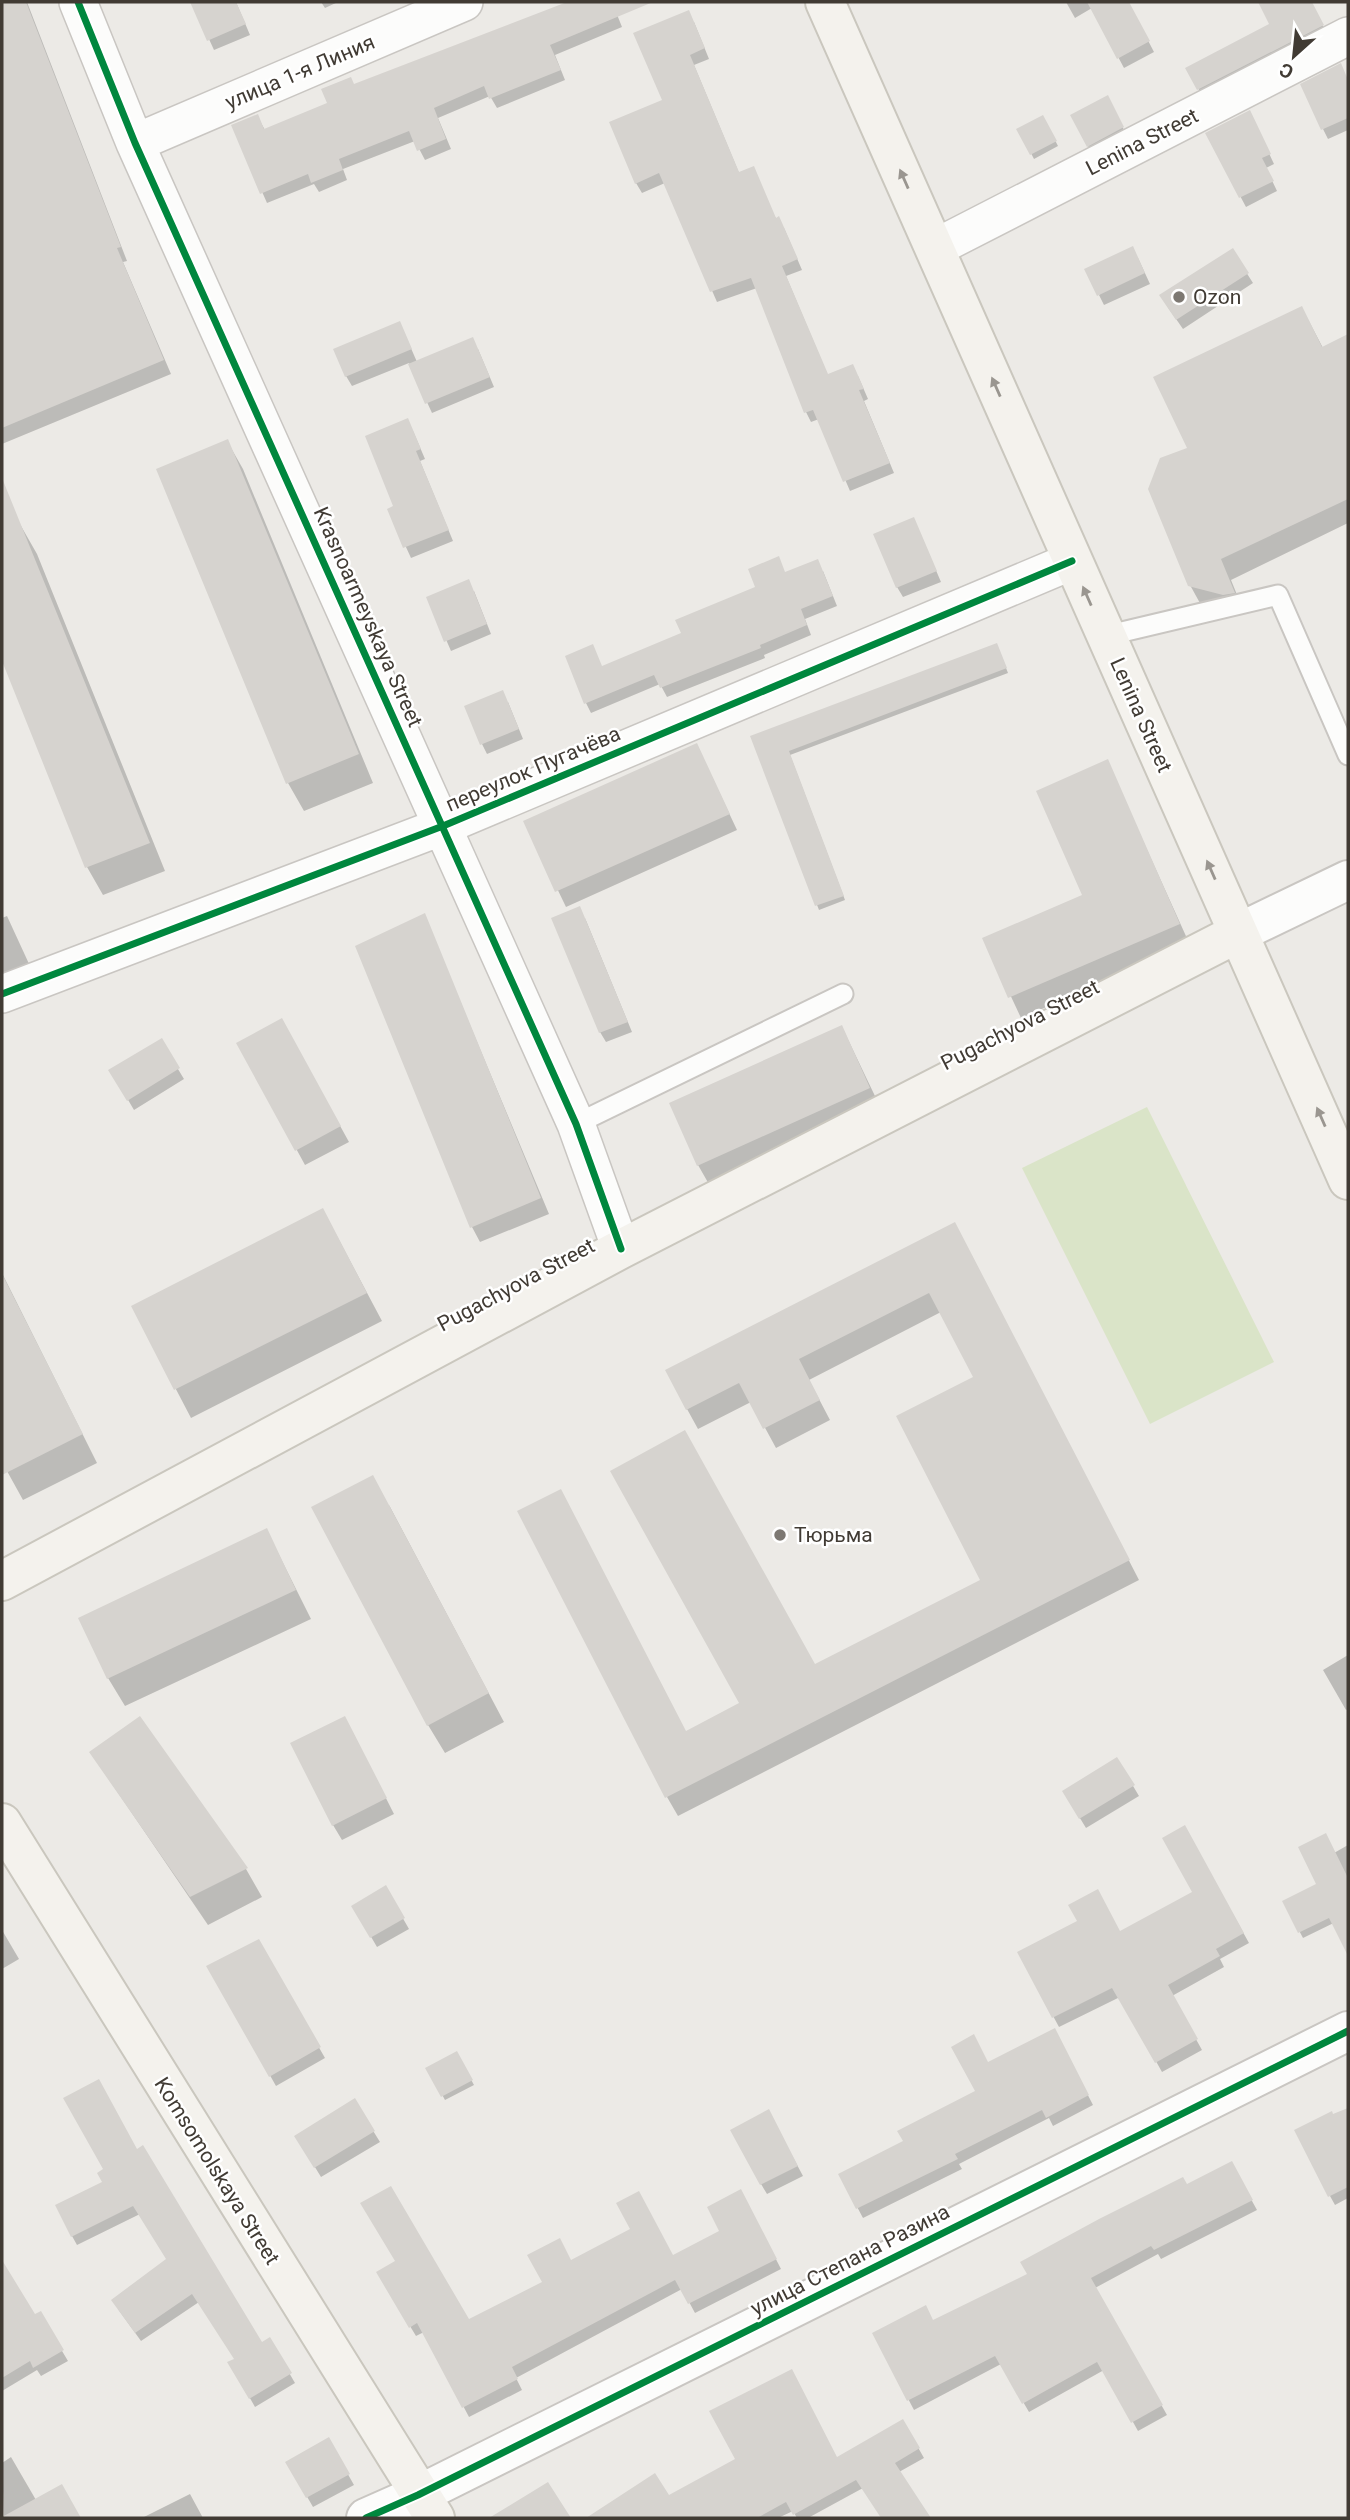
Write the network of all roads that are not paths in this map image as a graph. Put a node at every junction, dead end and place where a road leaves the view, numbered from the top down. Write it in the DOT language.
graph roads {
  1 [pos="78,2"];
  2 [pos="464,2"];
  3 [pos="825,2"];
  4 [pos="1348,36"];
  5 [pos="135,143"];
  6 [pos="936,248"];
  7 [pos="1072,561"];
  8 [pos="1105,636"];
  9 [pos="1348,755"];
  10 [pos="443,826"];
  11 [pos="1348,880"];
  12 [pos="1238,933"];
  13 [pos="2,994"];
  14 [pos="843,994"];
  15 [pos="576,1124"];
  16 [pos="1348,1180"];
  17 [pos="621,1249"];
  18 [pos="3,1577"];
  19 [pos="2,1823"];
  20 [pos="1348,2031"];
  21 [pos="426,2507"];
  22 [pos="366,2518"];
  1 -- 5 [label="street, Krasnoarmeyskaya Street"];
  2 -- 5 [label="street, улица 1-я Линия"];
  6 -- 3 [label="main road, Lenina Street, one-way"];
  4 -- 6 [label="street, Lenina Street"];
  5 -- 10 [label="street, Krasnoarmeyskaya Street"];
  7 -- 6 [label="main road, Lenina Street, one-way"];
  8 -- 7 [label="main road, Lenina Street, one-way"];
  7 -- 10 [label="street, переулок Пугачёва"];
  8 -- 9 [label="lane"];
  12 -- 8 [label="main road, Lenina Street, one-way"];
  10 -- 13 [label="street, переулок Пугачёва"];
  10 -- 15 [label="street, Krasnoarmeyskaya Street"];
  11 -- 12 [label="street, Pugachyova Street"];
  16 -- 12 [label="main road, Lenina Street, one-way"];
  12 -- 17 [label="main road, Pugachyova Street"];
  14 -- 15 [label="lane"];
  15 -- 17 [label="street, Krasnoarmeyskaya Street"];
  17 -- 18 [label="main road, Pugachyova Street"];
  19 -- 21 [label="main road, Komsomolskaya Street"];
  20 -- 21 [label="street, улица Степана Разина"];
  21 -- 22 [label="street, улица Степана Разина"];
}
